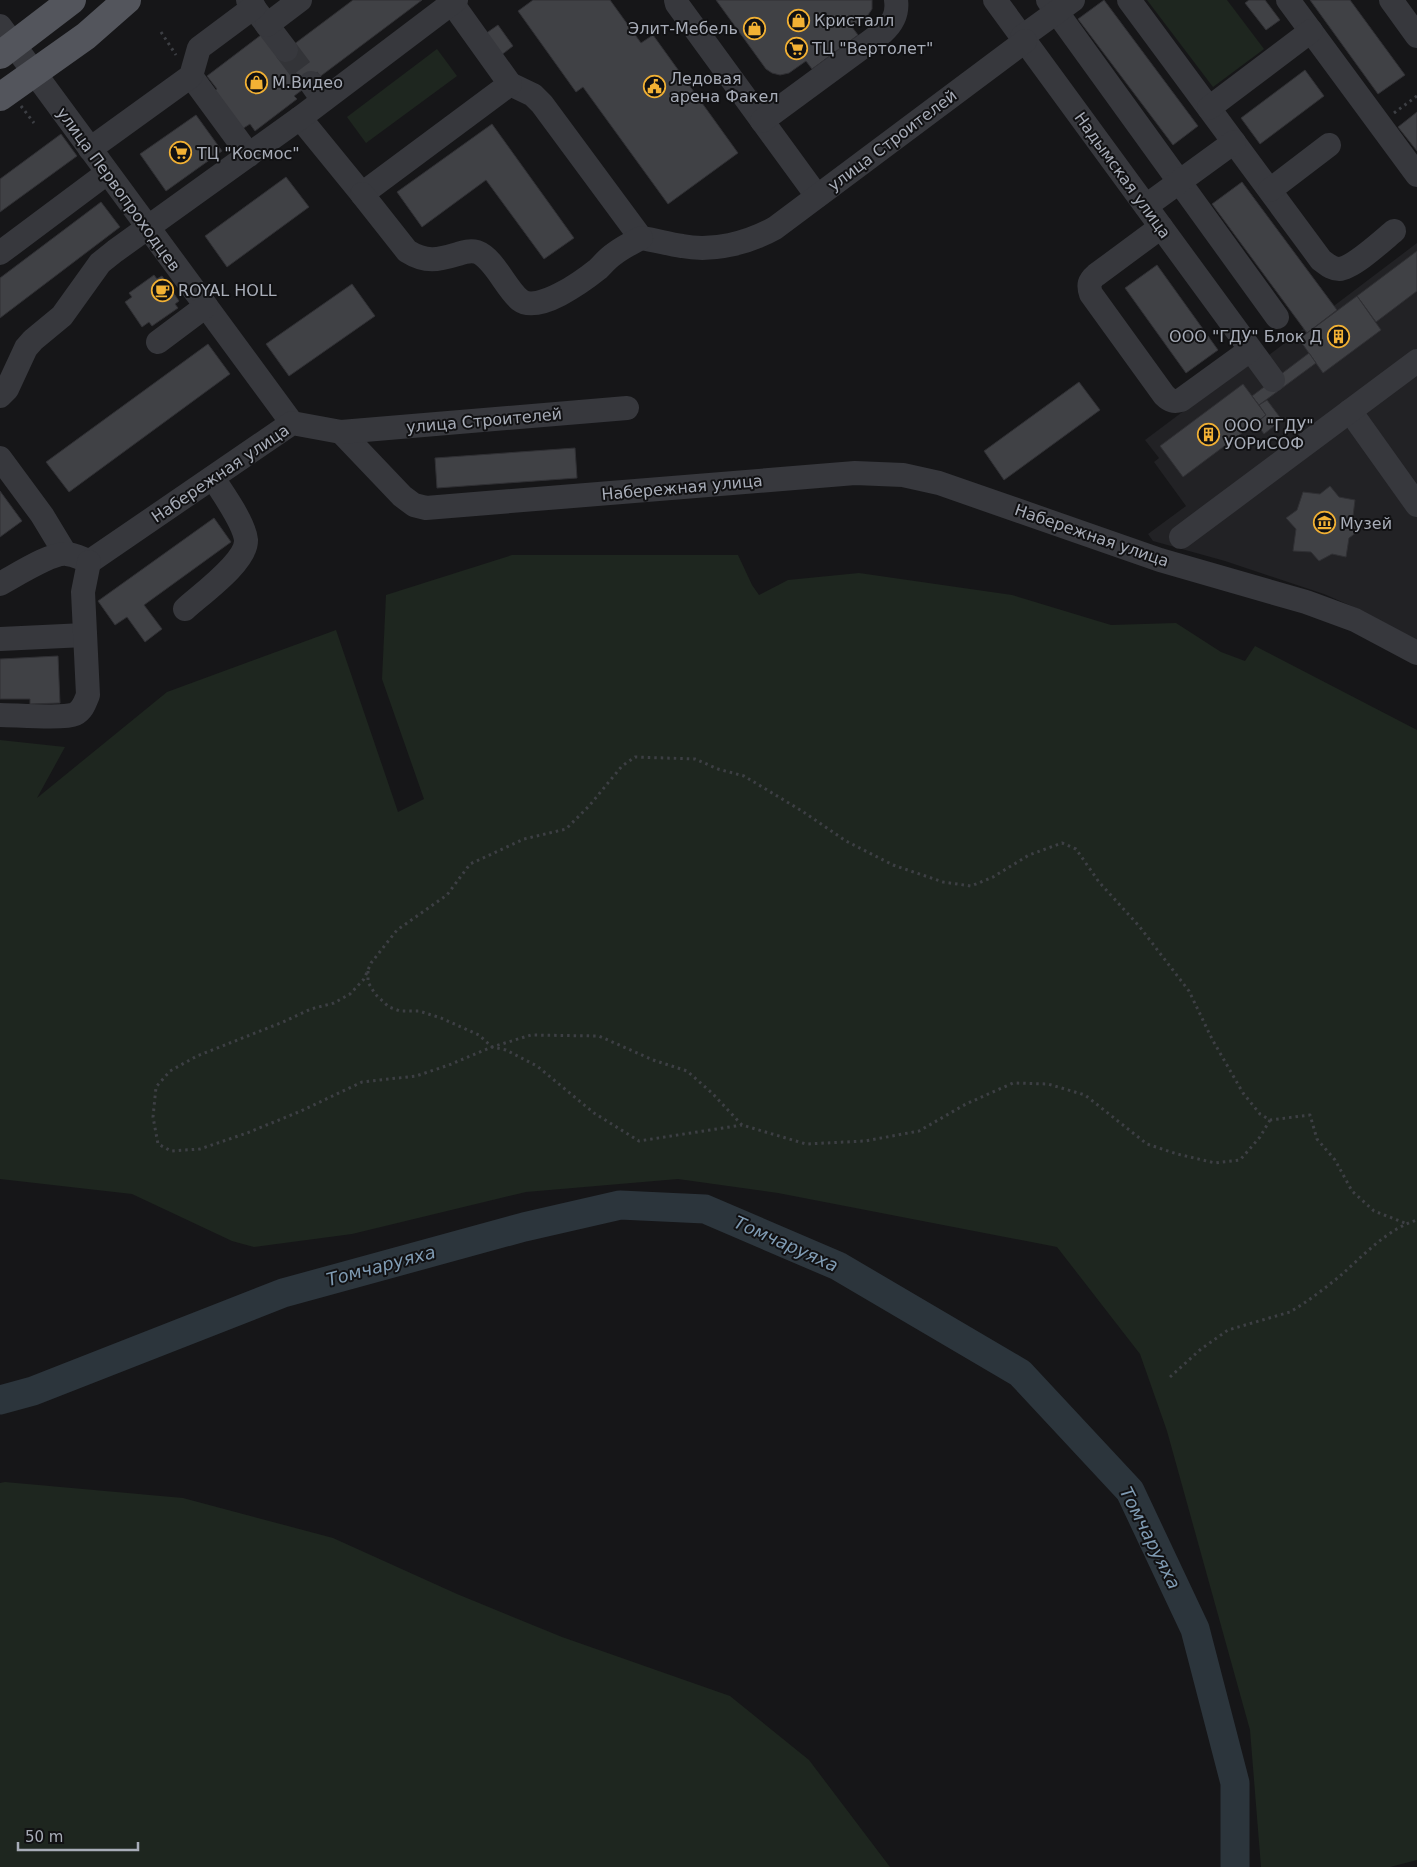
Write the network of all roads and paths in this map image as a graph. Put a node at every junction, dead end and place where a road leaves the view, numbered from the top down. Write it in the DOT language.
graph roads {
  1 [pos="72,0"];
  2 [pos="127,0"];
  3 [pos="139,0"];
  4 [pos="300,0"];
  5 [pos="676,0"];
  6 [pos="896,0"];
  7 [pos="995,0"];
  8 [pos="1129,0"];
  9 [pos="1288,0"];
  10 [pos="1391,0"];
  11 [pos="454,2"];
  12 [pos="1059,4"];
  13 [pos="257,11"];
  14 [pos="1311,31"];
  15 [pos="86,36"];
  16 [pos="1417,36"];
  17 [pos="1024,39"];
  18 [pos="4,42"];
  19 [pos="286,50"];
  20 [pos="34,72"];
  21 [pos="191,76"];
  22 [pos="510,84"];
  23 [pos="1417,96"];
  24 [pos="0,97"];
  25 [pos="1208,108"];
  26 [pos="300,118"];
  27 [pos="762,121"];
  28 [pos="1380,124"];
  29 [pos="1234,142"];
  30 [pos="1329,145"];
  31 [pos="90,149"];
  32 [pos="249,155"];
  33 [pos="108,173"];
  34 [pos="1417,175"];
  35 [pos="1179,182"];
  36 [pos="1270,190"];
  37 [pos="362,194"];
  38 [pos="816,196"];
  39 [pos="1146,206"];
  40 [pos="1161,227"];
  41 [pos="148,228"];
  42 [pos="1394,231"];
  43 [pos="641,238"];
  44 [pos="0,253"];
  45 [pos="206,306"];
  46 [pos="1277,317"];
  47 [pos="158,342"];
  48 [pos="1250,350"];
  49 [pos="1417,361"];
  50 [pos="1273,380"];
  51 [pos="0,396"];
  52 [pos="627,408"];
  53 [pos="1350,411"];
  54 [pos="292,423"];
  55 [pos="341,432"];
  56 [pos="0,458"];
  57 [pos="213,478"];
  58 [pos="1417,504"];
  59 [pos="1181,537"];
  60 [pos="65,553"];
  61 [pos="89,562"];
  62 [pos="0,584"];
  63 [pos="185,609"];
  64 [pos="85,635"];
  65 [pos="0,639"];
  66 [pos="1417,653"];
  67 [pos="0,715"];
  68 [pos="368,971"];
  69 [pos="492,1047"];
  70 [pos="1270,1120"];
  71 [pos="742,1125"];
  72 [pos="1417,1220"];
  73 [pos="1405,1223"];
  74 [pos="1170,1377"];
  1 -- 18 [label="main road"];
  2 -- 15 [label="main road"];
  3 -- 15 [label="street"];
  4 -- 13 [label="street"];
  5 -- 27 [label="street"];
  6 -- 27 [label="street"];
  7 -- 17 [label="street, Надымская улица"];
  8 -- 25 [label="street"];
  9 -- 14 [label="street"];
  10 -- 16 [label="street"];
  11 -- 22 [label="street"];
  11 -- 26 [label="street"];
  12 -- 17 [label="street, улица Строителей"];
  12 -- 35 [label="street"];
  13 -- 19 [label="street"];
  13 -- 21 [label="street"];
  14 -- 25 [label="street"];
  14 -- 28 [label="street"];
  15 -- 20 [label="main road"];
  17 -- 38 [label="street, улица Строителей"];
  17 -- 39 [label="street, Надымская улица"];
  18 -- 20 [label="street, улица Первопроходцев"];
  20 -- 24 [label="main road"];
  20 -- 31 [label="street, улица Первопроходцев"];
  21 -- 31 [label="street"];
  21 -- 32 [label="street"];
  22 -- 37 [label="street"];
  22 -- 43 [label="street"];
  23 -- 28 [label="path"];
  25 -- 29 [label="street"];
  26 -- 32 [label="street"];
  26 -- 37 [label="street"];
  27 -- 38 [label="street"];
  28 -- 34 [label="street"];
  29 -- 35 [label="street"];
  29 -- 36 [label="street"];
  30 -- 36 [label="street"];
  31 -- 33 [label="street, улица Первопроходцев"];
  32 -- 41 [label="street"];
  33 -- 41 [label="street, улица Первопроходцев"];
  33 -- 44 [label="street"];
  35 -- 39 [label="street"];
  35 -- 46 [label="street"];
  36 -- 42 [label="street"];
  37 -- 43 [label="street"];
  38 -- 43 [label="street, улица Строителей"];
  39 -- 40 [label="street, Надымская улица"];
  40 -- 48 [label="street, Надымская улица"];
  40 -- 48 [label="street"];
  41 -- 45 [label="street, улица Первопроходцев"];
  41 -- 51 [label="street"];
  45 -- 47 [label="street"];
  45 -- 54 [label="street, улица Первопроходцев"];
  48 -- 50 [label="street, Надымская улица"];
  49 -- 53 [label="street"];
  52 -- 55 [label="street, улица Строителей"];
  53 -- 58 [label="street"];
  53 -- 59 [label="street"];
  54 -- 55 [label="street, Набережная улица"];
  54 -- 57 [label="street, Набережная улица"];
  55 -- 66 [label="street, Набережная улица"];
  56 -- 60 [label="street"];
  57 -- 61 [label="street, Набережная улица"];
  57 -- 63 [label="street"];
  60 -- 61 [label="street"];
  60 -- 62 [label="street"];
  61 -- 64 [label="street"];
  64 -- 65 [label="street"];
  64 -- 67 [label="street"];
  68 -- 69 [label="path"];
  68 -- 69 [label="path"];
  68 -- 70 [label="path"];
  69 -- 71 [label="path"];
  69 -- 71 [label="path"];
  70 -- 71 [label="path"];
  70 -- 73 [label="path"];
  72 -- 73 [label="path"];
  73 -- 74 [label="path"];
}
